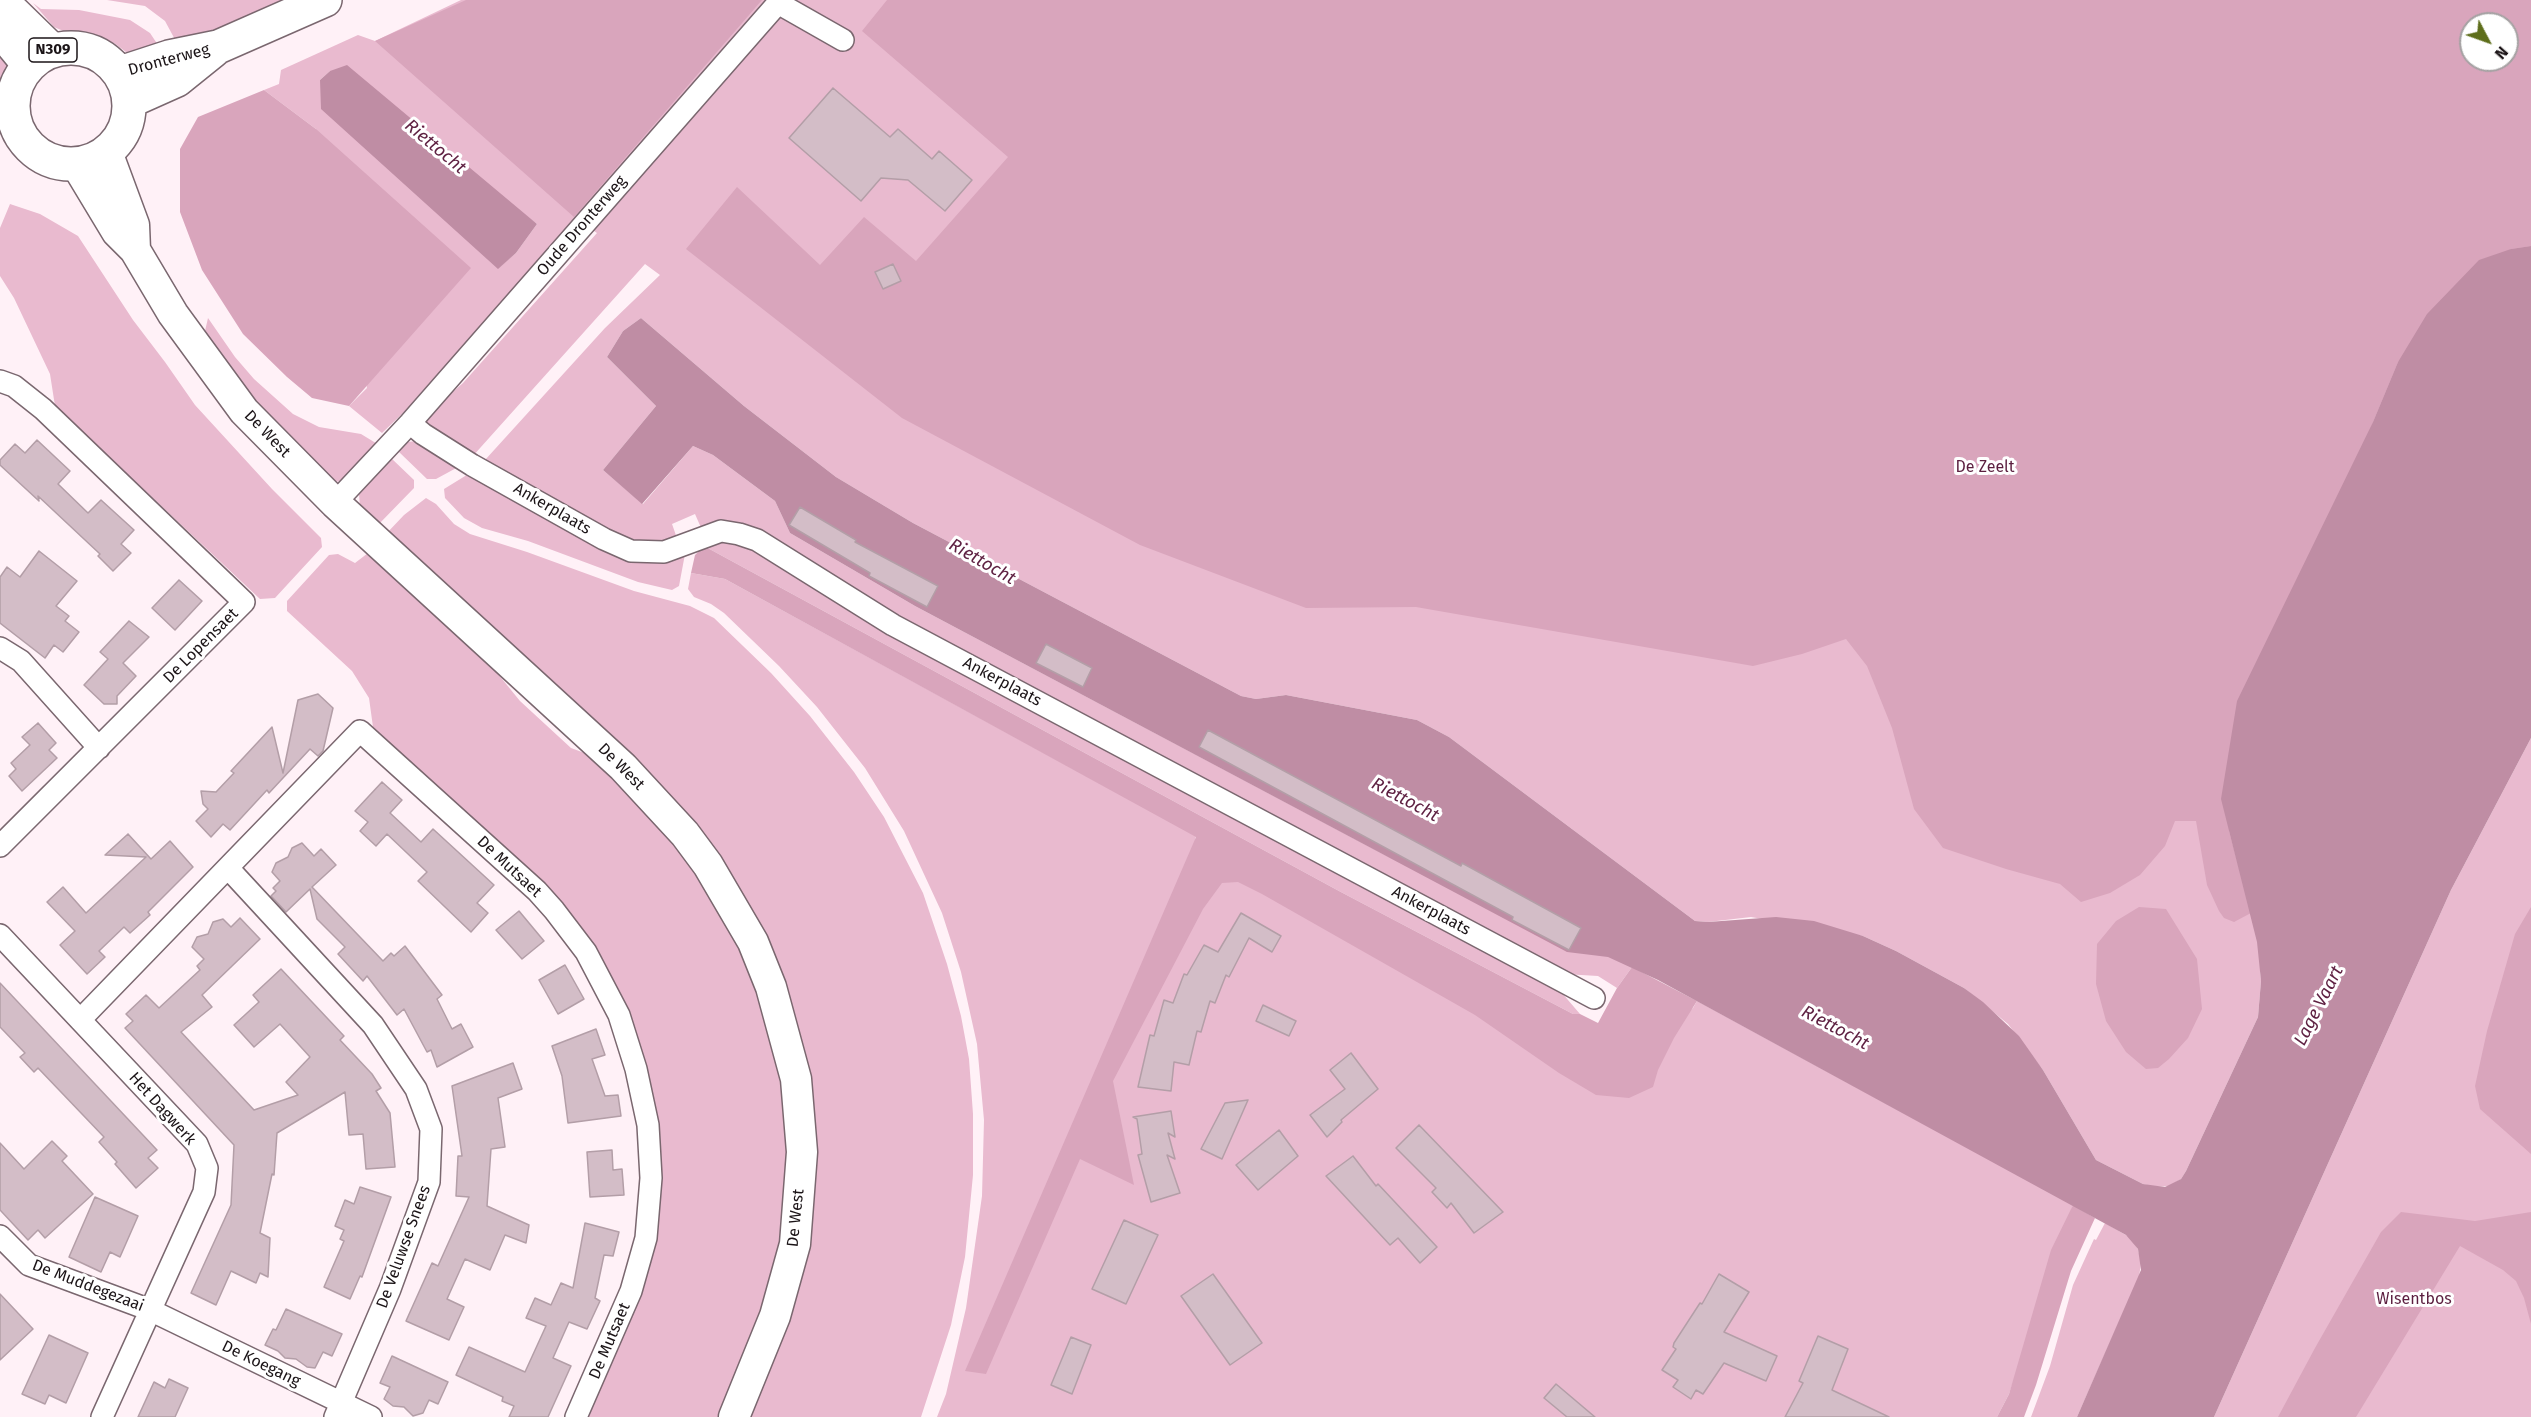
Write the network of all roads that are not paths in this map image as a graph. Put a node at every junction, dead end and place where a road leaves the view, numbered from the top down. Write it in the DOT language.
graph roads {
  1 [pos="325,0"];
  2 [pos="0,3"];
  3 [pos="0,32"];
  4 [pos="843,40"];
  5 [pos="41,58"];
  6 [pos="125,87"];
  7 [pos="6,111"];
  8 [pos="12,142"];
  9 [pos="107,152"];
  10 [pos="76,164"];
  11 [pos="135,250"];
  12 [pos="0,381"];
  13 [pos="410,423"];
  14 [pos="334,503"];
  15 [pos="0,648"];
  16 [pos="99,748"];
  17 [pos="0,846"];
  18 [pos="228,868"];
  19 [pos="0,935"];
  20 [pos="1594,998"];
  21 [pos="80,1020"];
  22 [pos="0,1236"];
  23 [pos="150,1310"];
  24 [pos="338,1410"];
  25 [pos="102,1417"];
  26 [pos="371,1417"];
  27 [pos="576,1417"];
  28 [pos="734,1417"];
  1 -- 6 [label="main road, Dronterweg"];
  2 -- 5 [label="main road"];
  3 -- 5 [label="main road"];
  4 -- 13 [label="street, Oude Dronterweg"];
  5 -- 6 [label="main road, N309"];
  5 -- 7 [label="main road, N309"];
  6 -- 9 [label="main road"];
  7 -- 8 [label="main road, N309"];
  8 -- 10 [label="main road, N309"];
  9 -- 10 [label="main road"];
  9 -- 11 [label="main road, De West"];
  10 -- 11 [label="main road, De West"];
  11 -- 14 [label="main road, De West"];
  12 -- 16 [label="street, De Lopensaet"];
  13 -- 14 [label="street, Oude Dronterweg"];
  13 -- 20 [label="street, Ankerplaats"];
  14 -- 28 [label="main road, De West"];
  15 -- 16 [label="street"];
  16 -- 17 [label="street, De Lopensaet"];
  18 -- 21 [label="street, De Mutsaet"];
  18 -- 24 [label="street, De Veluwse Snees"];
  18 -- 27 [label="street, De Mutsaet"];
  19 -- 21 [label="street, Het Dagwerk"];
  21 -- 23 [label="street, Het Dagwerk"];
  22 -- 23 [label="street, De Muddegezaai"];
  23 -- 24 [label="street, De Koegang"];
  23 -- 25 [label="street, Het Dagwerk"];
  24 -- 26 [label="street, De Koegang"];
}
